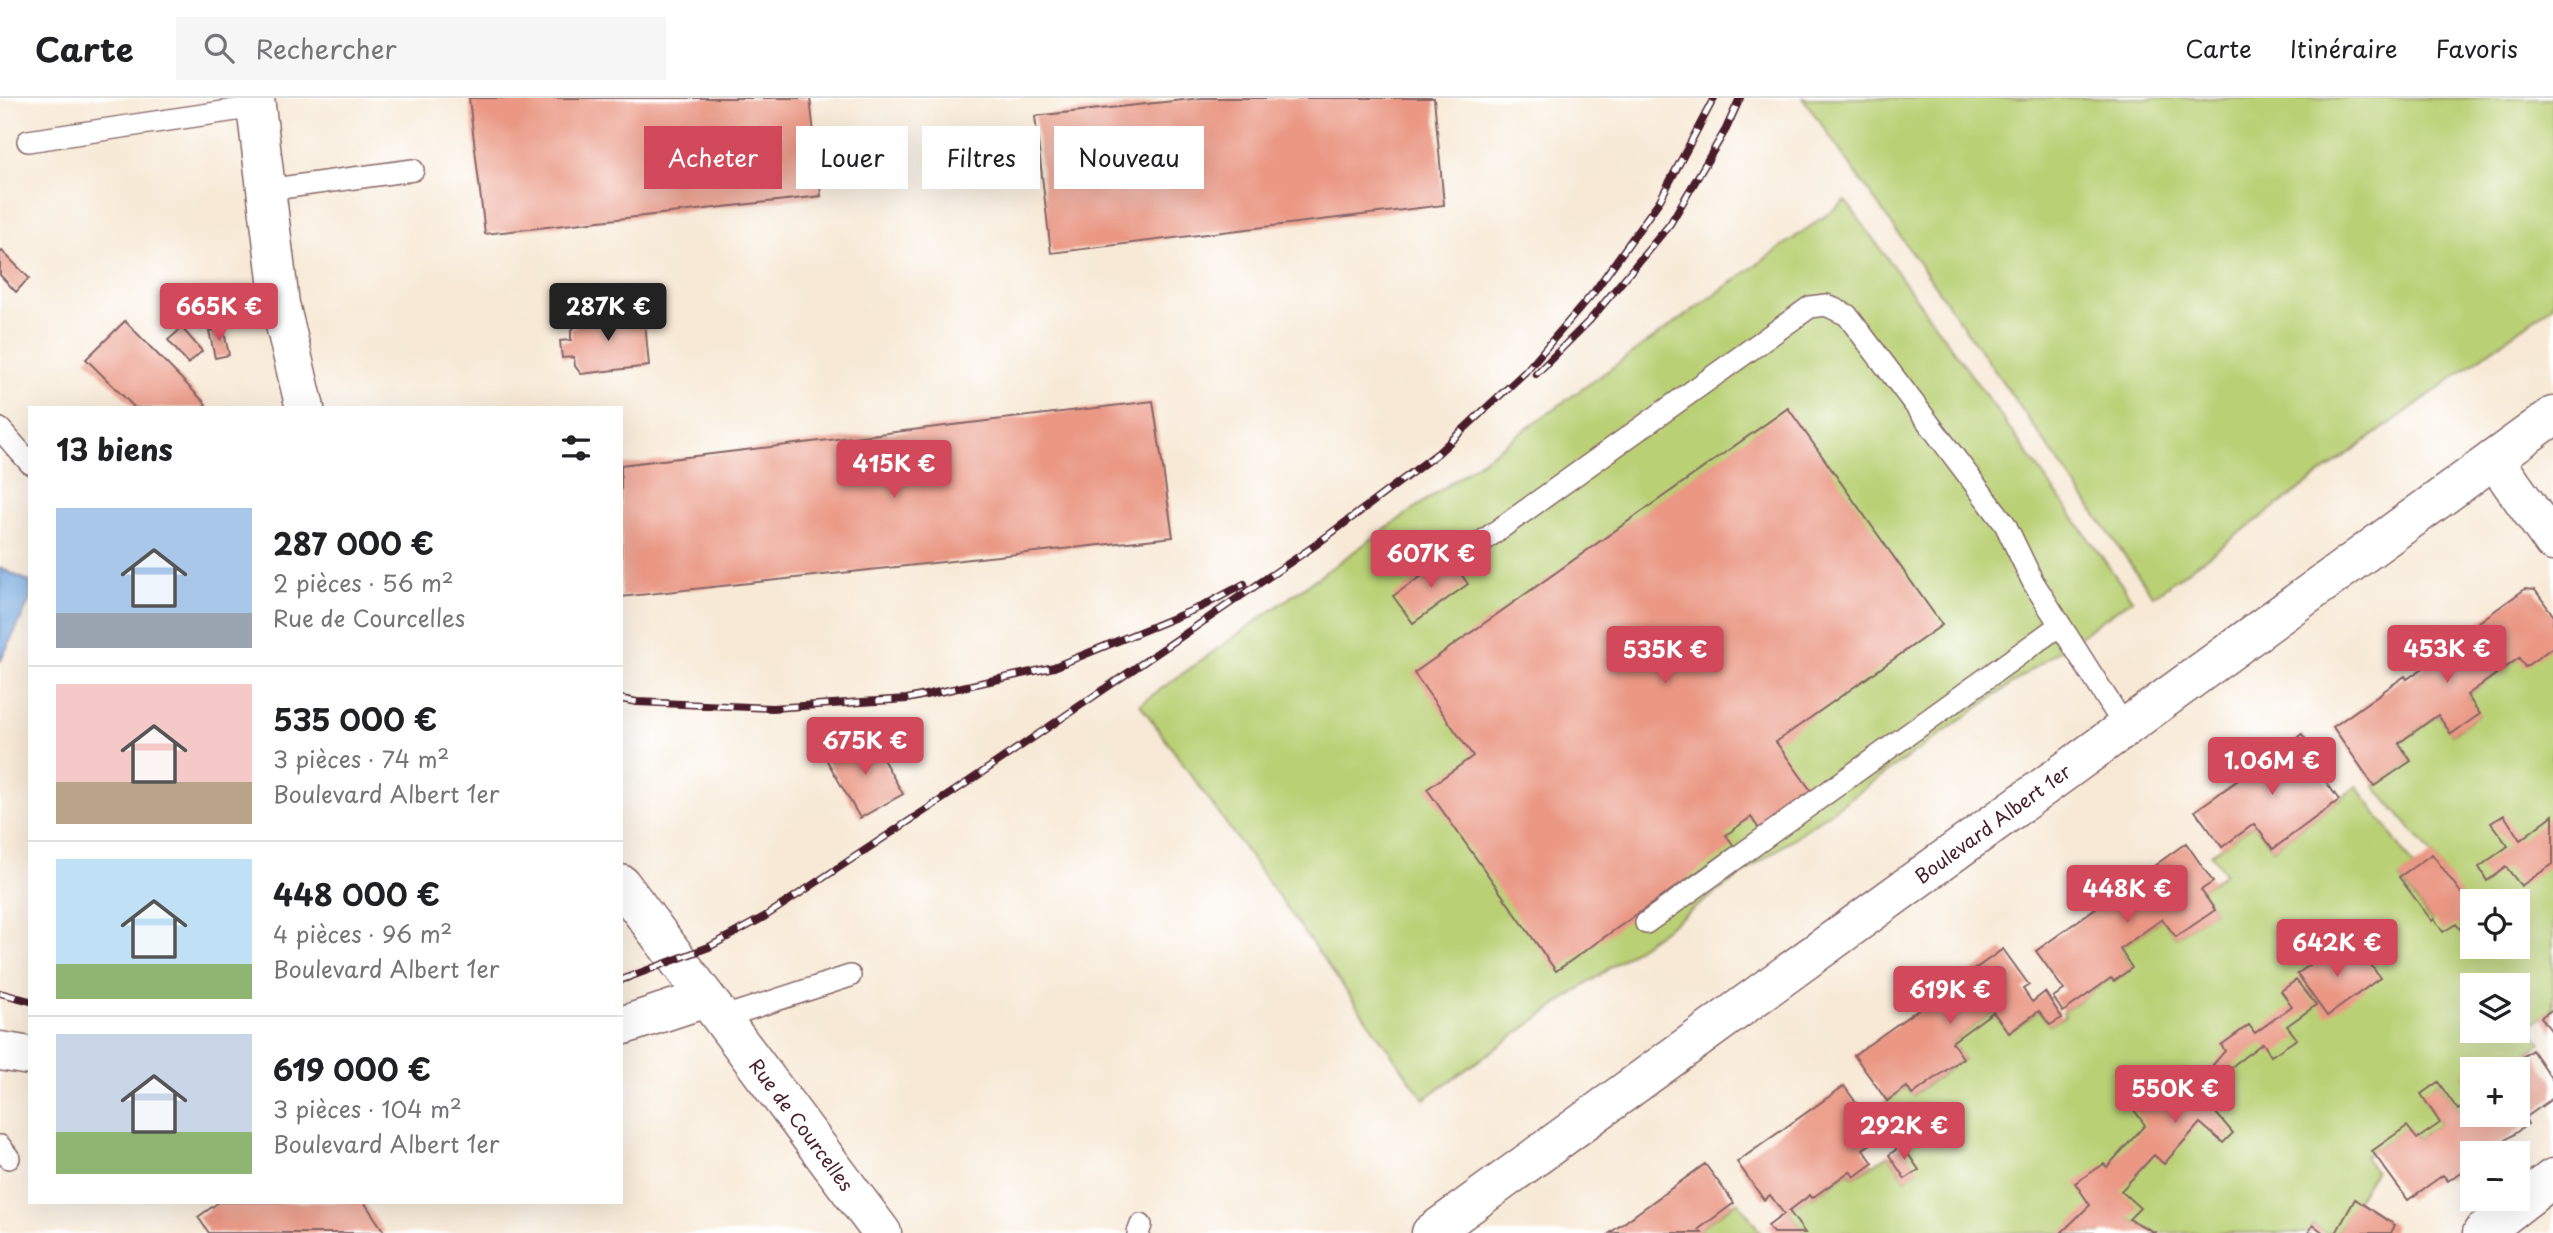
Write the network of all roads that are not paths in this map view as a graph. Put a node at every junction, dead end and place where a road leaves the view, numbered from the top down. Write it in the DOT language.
graph roads {
  1 [pos="255,102"];
  2 [pos="28,141"];
  3 [pos="414,170"];
  4 [pos="266,190"];
  5 [pos="305,406"];
  6 [pos="2553,416"];
  7 [pos="0,429"];
  8 [pos="2494,459"];
  9 [pos="28,461"];
  10 [pos="2553,542"];
  11 [pos="1480,543"];
  12 [pos="2060,625"];
  13 [pos="2126,727"];
  14 [pos="623,887"];
  15 [pos="1646,923"];
  16 [pos="850,976"];
  17 [pos="713,1008"];
  18 [pos="623,1027"];
  19 [pos="0,1051"];
  20 [pos="28,1056"];
  21 [pos="2553,1178"];
  22 [pos="882,1233"];
  23 [pos="1431,1233"];
  24 [pos="2482,1233"];
  1 -- 2 [label="lane"];
  1 -- 4 [label="main road"];
  3 -- 4 [label="lane"];
  4 -- 5 [label="main road"];
  6 -- 8 [label="main road, Boulevard Albert 1er"];
  7 -- 9 [label="lane"];
  8 -- 10 [label="main road"];
  8 -- 13 [label="main road, Boulevard Albert 1er"];
  11 -- 12 [label="lane"];
  12 -- 13 [label="lane"];
  12 -- 15 [label="lane"];
  13 -- 23 [label="main road, Boulevard Albert 1er"];
  14 -- 17 [label="main road, Rue de Courcelles"];
  16 -- 17 [label="lane"];
  17 -- 18 [label="main road"];
  17 -- 22 [label="main road, Rue de Courcelles"];
  19 -- 20 [label="main road"];
  21 -- 24 [label="main road"];
}
